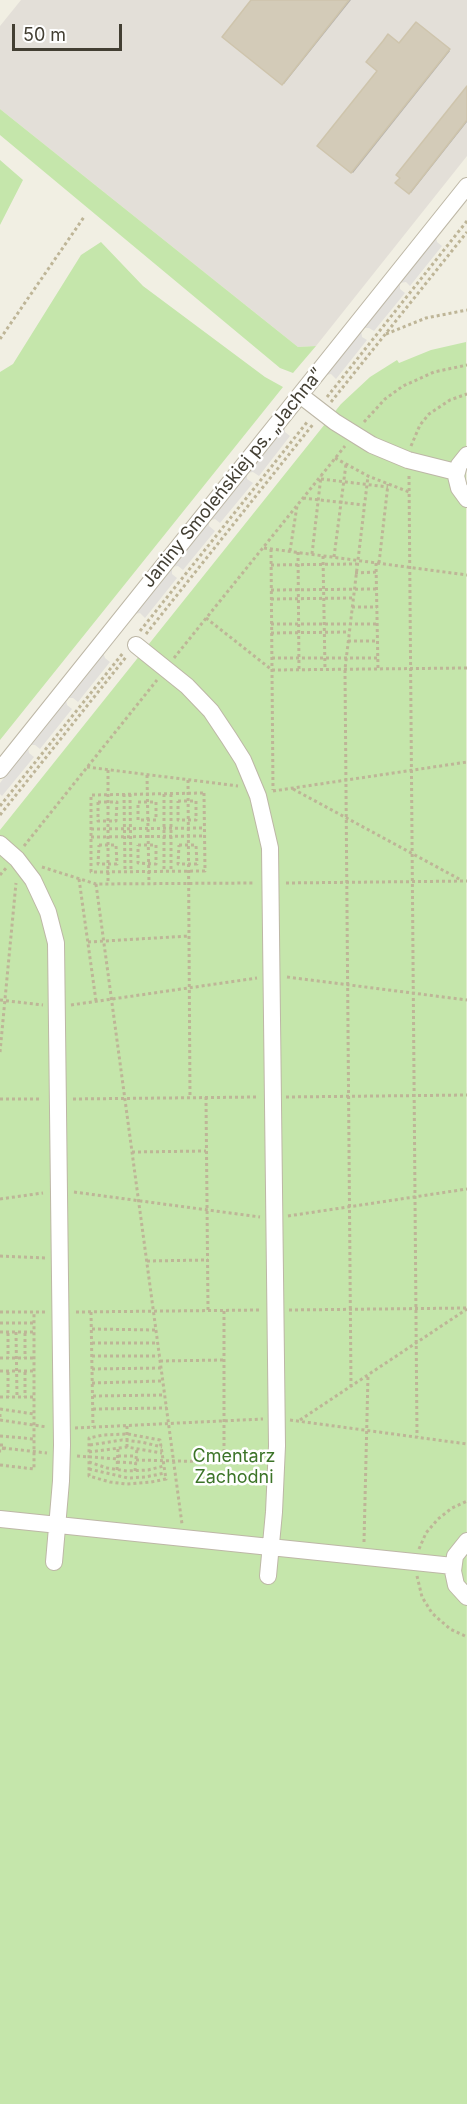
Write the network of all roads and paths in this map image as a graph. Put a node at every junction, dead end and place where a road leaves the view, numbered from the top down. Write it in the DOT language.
graph roads {
  1 [pos="467,186"];
  2 [pos="84,217"];
  3 [pos="467,221"];
  4 [pos="467,232"];
  5 [pos="467,309"];
  6 [pos="384,335"];
  7 [pos="0,339"];
  8 [pos="467,366"];
  9 [pos="467,394"];
  10 [pos="300,395"];
  11 [pos="320,411"];
  12 [pos="354,434"];
  13 [pos="467,455"];
  14 [pos="335,458"];
  15 [pos="408,460"];
  16 [pos="346,464"];
  17 [pos="456,472"];
  18 [pos="368,476"];
  19 [pos="321,477"];
  20 [pos="344,482"];
  21 [pos="367,484"];
  22 [pos="388,486"];
  23 [pos="409,492"];
  24 [pos="303,498"];
  25 [pos="467,499"];
  26 [pos="319,500"];
  27 [pos="341,503"];
  28 [pos="297,505"];
  29 [pos="364,505"];
  30 [pos="263,548"];
  31 [pos="271,549"];
  32 [pos="290,551"];
  33 [pos="298,552"];
  34 [pos="312,554"];
  35 [pos="323,556"];
  36 [pos="334,557"];
  37 [pos="356,562"];
  38 [pos="377,563"];
  39 [pos="271,565"];
  40 [pos="298,565"];
  41 [pos="323,565"];
  42 [pos="409,567"];
  43 [pos="376,572"];
  44 [pos="355,573"];
  45 [pos="467,575"];
  46 [pos="377,589"];
  47 [pos="271,590"];
  48 [pos="298,590"];
  49 [pos="324,590"];
  50 [pos="353,590"];
  51 [pos="352,598"];
  52 [pos="271,599"];
  53 [pos="298,599"];
  54 [pos="324,599"];
  55 [pos="377,607"];
  56 [pos="351,608"];
  57 [pos="206,618"];
  58 [pos="271,624"];
  59 [pos="298,624"];
  60 [pos="324,624"];
  61 [pos="350,624"];
  62 [pos="377,624"];
  63 [pos="349,632"];
  64 [pos="272,633"];
  65 [pos="298,633"];
  66 [pos="324,633"];
  67 [pos="377,640"];
  68 [pos="348,641"];
  69 [pos="133,643"];
  70 [pos="272,658"];
  71 [pos="299,658"];
  72 [pos="325,658"];
  73 [pos="346,658"];
  74 [pos="378,658"];
  75 [pos="166,668"];
  76 [pos="467,668"];
  77 [pos="299,669"];
  78 [pos="325,669"];
  79 [pos="345,669"];
  80 [pos="378,669"];
  81 [pos="410,669"];
  82 [pos="272,670"];
  83 [pos="467,762"];
  84 [pos="87,767"];
  85 [pos="0,770"];
  86 [pos="108,770"];
  87 [pos="411,770"];
  88 [pos="147,775"];
  89 [pos="188,780"];
  90 [pos="345,780"];
  91 [pos="255,789"];
  92 [pos="291,789"];
  93 [pos="273,791"];
  94 [pos="188,793"];
  95 [pos="108,794"];
  96 [pos="124,794"];
  97 [pos="130,794"];
  98 [pos="148,794"];
  99 [pos="164,794"];
  100 [pos="171,794"];
  101 [pos="188,801"];
  102 [pos="108,802"];
  103 [pos="148,802"];
  104 [pos="0,806"];
  105 [pos="261,809"];
  106 [pos="0,815"];
  107 [pos="346,818"];
  108 [pos="148,820"];
  109 [pos="188,820"];
  110 [pos="108,821"];
  111 [pos="171,828"];
  112 [pos="188,828"];
  113 [pos="205,828"];
  114 [pos="91,829"];
  115 [pos="108,829"];
  116 [pos="124,829"];
  117 [pos="131,829"];
  118 [pos="148,829"];
  119 [pos="164,829"];
  120 [pos="148,836"];
  121 [pos="164,836"];
  122 [pos="171,836"];
  123 [pos="188,836"];
  124 [pos="205,836"];
  125 [pos="91,837"];
  126 [pos="108,837"];
  127 [pos="124,837"];
  128 [pos="131,837"];
  129 [pos="0,844"];
  130 [pos="108,845"];
  131 [pos="148,845"];
  132 [pos="188,845"];
  133 [pos="412,854"];
  134 [pos="17,859"];
  135 [pos="108,864"];
  136 [pos="148,864"];
  137 [pos="188,864"];
  138 [pos="125,871"];
  139 [pos="131,871"];
  140 [pos="148,871"];
  141 [pos="164,871"];
  142 [pos="171,871"];
  143 [pos="188,871"];
  144 [pos="108,872"];
  145 [pos="0,875"];
  146 [pos="79,879"];
  147 [pos="465,881"];
  148 [pos="346,882"];
  149 [pos="412,882"];
  150 [pos="271,883"];
  151 [pos="96,884"];
  152 [pos="108,884"];
  153 [pos="149,884"];
  154 [pos="188,884"];
  155 [pos="189,936"];
  156 [pos="88,942"];
  157 [pos="104,942"];
  158 [pos="272,976"];
  159 [pos="347,985"];
  160 [pos="189,988"];
  161 [pos="413,993"];
  162 [pos="111,999"];
  163 [pos="0,1000"];
  164 [pos="5,1000"];
  165 [pos="467,1000"];
  166 [pos="96,1002"];
  167 [pos="58,1007"];
  168 [pos="0,1050"];
  169 [pos="414,1095"];
  170 [pos="467,1095"];
  171 [pos="348,1096"];
  172 [pos="190,1097"];
  173 [pos="206,1097"];
  174 [pos="273,1097"];
  175 [pos="125,1098"];
  176 [pos="0,1099"];
  177 [pos="58,1099"];
  178 [pos="206,1151"];
  179 [pos="132,1152"];
  180 [pos="60,1190"];
  181 [pos="467,1190"];
  182 [pos="415,1197"];
  183 [pos="0,1199"];
  184 [pos="139,1201"];
  185 [pos="349,1207"];
  186 [pos="207,1209"];
  187 [pos="274,1218"];
  188 [pos="0,1256"];
  189 [pos="60,1258"];
  190 [pos="208,1260"];
  191 [pos="147,1261"];
  192 [pos="416,1308"];
  193 [pos="350,1309"];
  194 [pos="467,1309"];
  195 [pos="208,1310"];
  196 [pos="224,1310"];
  197 [pos="275,1310"];
  198 [pos="154,1311"];
  199 [pos="0,1312"];
  200 [pos="34,1312"];
  201 [pos="61,1312"];
  202 [pos="91,1312"];
  203 [pos="0,1323"];
  204 [pos="34,1323"];
  205 [pos="92,1329"];
  206 [pos="156,1330"];
  207 [pos="0,1332"];
  208 [pos="8,1332"];
  209 [pos="16,1332"];
  210 [pos="25,1332"];
  211 [pos="34,1332"];
  212 [pos="92,1343"];
  213 [pos="158,1343"];
  214 [pos="416,1343"];
  215 [pos="92,1356"];
  216 [pos="0,1358"];
  217 [pos="8,1358"];
  218 [pos="16,1358"];
  219 [pos="25,1358"];
  220 [pos="34,1358"];
  221 [pos="160,1359"];
  222 [pos="224,1360"];
  223 [pos="162,1368"];
  224 [pos="92,1369"];
  225 [pos="0,1371"];
  226 [pos="8,1371"];
  227 [pos="17,1371"];
  228 [pos="25,1371"];
  229 [pos="34,1371"];
  230 [pos="368,1375"];
  231 [pos="163,1381"];
  232 [pos="92,1383"];
  233 [pos="351,1387"];
  234 [pos="93,1395"];
  235 [pos="165,1395"];
  236 [pos="0,1397"];
  237 [pos="8,1397"];
  238 [pos="17,1397"];
  239 [pos="25,1397"];
  240 [pos="34,1397"];
  241 [pos="167,1408"];
  242 [pos="0,1409"];
  243 [pos="93,1409"];
  244 [pos="0,1414"];
  245 [pos="34,1414"];
  246 [pos="276,1418"];
  247 [pos="0,1420"];
  248 [pos="224,1421"];
  249 [pos="299,1421"];
  250 [pos="169,1424"];
  251 [pos="34,1425"];
  252 [pos="127,1426"];
  253 [pos="93,1427"];
  254 [pos="62,1429"];
  255 [pos="367,1430"];
  256 [pos="127,1434"];
  257 [pos="0,1436"];
  258 [pos="417,1437"];
  259 [pos="34,1439"];
  260 [pos="128,1441"];
  261 [pos="467,1444"];
  262 [pos="0,1445"];
  263 [pos="89,1445"];
  264 [pos="118,1447"];
  265 [pos="128,1447"];
  266 [pos="162,1447"];
  267 [pos="137,1448"];
  268 [pos="0,1451"];
  269 [pos="89,1452"];
  270 [pos="162,1454"];
  271 [pos="118,1456"];
  272 [pos="136,1460"];
  273 [pos="164,1461"];
  274 [pos="174,1461"];
  275 [pos="89,1462"];
  276 [pos="117,1462"];
  277 [pos="224,1462"];
  278 [pos="277,1463"];
  279 [pos="0,1465"];
  280 [pos="164,1466"];
  281 [pos="89,1469"];
  282 [pos="117,1470"];
  283 [pos="127,1471"];
  284 [pos="135,1471"];
  285 [pos="165,1473"];
  286 [pos="126,1477"];
  287 [pos="126,1484"];
  288 [pos="0,1519"];
  289 [pos="58,1525"];
  290 [pos="184,1538"];
  291 [pos="467,1541"];
  292 [pos="271,1547"];
  293 [pos="364,1556"];
  294 [pos="54,1562"];
  295 [pos="453,1566"];
  296 [pos="268,1576"];
  297 [pos="467,1598"];
  1 -- 10 [label="street, Janiny Smoleńskiej ps. „Jachna”"];
  2 -- 7 [label="path"];
  3 -- 11 [label="path"];
  4 -- 6 [label="path"];
  5 -- 6 [label="path"];
  6 -- 11 [label="path"];
  8 -- 12 [label="path"];
  9 -- 15 [label="path"];
  10 -- 11 [label="street"];
  10 -- 85 [label="street, Janiny Smoleńskiej ps. „Jachna”"];
  11 -- 12 [label="street"];
  11 -- 69 [label="path"];
  11 -- 69 [label="path"];
  12 -- 14 [label="path"];
  12 -- 15 [label="street"];
  13 -- 17 [label="street"];
  14 -- 16 [label="path"];
  14 -- 19 [label="path"];
  15 -- 17 [label="street"];
  15 -- 23 [label="path"];
  16 -- 18 [label="path"];
  16 -- 20 [label="path"];
  17 -- 25 [label="street"];
  18 -- 21 [label="path"];
  18 -- 22 [label="path"];
  19 -- 20 [label="path"];
  19 -- 24 [label="path"];
  19 -- 26 [label="path"];
  20 -- 21 [label="path"];
  20 -- 27 [label="path"];
  21 -- 22 [label="path"];
  21 -- 29 [label="path"];
  22 -- 23 [label="path"];
  22 -- 38 [label="path"];
  23 -- 42 [label="path"];
  24 -- 26 [label="path"];
  24 -- 28 [label="path"];
  26 -- 27 [label="path"];
  26 -- 34 [label="path"];
  27 -- 29 [label="path"];
  27 -- 36 [label="path"];
  28 -- 30 [label="path"];
  28 -- 32 [label="path"];
  29 -- 37 [label="path"];
  30 -- 31 [label="path"];
  30 -- 57 [label="path"];
  31 -- 32 [label="path"];
  31 -- 39 [label="path"];
  32 -- 33 [label="path"];
  33 -- 34 [label="path"];
  33 -- 40 [label="path"];
  34 -- 35 [label="path"];
  35 -- 36 [label="path"];
  35 -- 41 [label="path"];
  36 -- 37 [label="path"];
  37 -- 38 [label="path"];
  37 -- 41 [label="path"];
  37 -- 44 [label="path"];
  38 -- 42 [label="path"];
  38 -- 43 [label="path"];
  39 -- 40 [label="path"];
  39 -- 47 [label="path"];
  40 -- 41 [label="path"];
  40 -- 48 [label="path"];
  41 -- 49 [label="path"];
  42 -- 45 [label="path"];
  42 -- 81 [label="path"];
  43 -- 44 [label="path"];
  43 -- 46 [label="path"];
  44 -- 50 [label="path"];
  46 -- 50 [label="path"];
  46 -- 55 [label="path"];
  47 -- 48 [label="path"];
  47 -- 52 [label="path"];
  48 -- 49 [label="path"];
  48 -- 53 [label="path"];
  49 -- 50 [label="path"];
  49 -- 54 [label="path"];
  50 -- 51 [label="path"];
  51 -- 54 [label="path"];
  51 -- 56 [label="path"];
  52 -- 53 [label="path"];
  52 -- 58 [label="path"];
  53 -- 54 [label="path"];
  53 -- 59 [label="path"];
  54 -- 60 [label="path"];
  55 -- 56 [label="path"];
  55 -- 62 [label="path"];
  56 -- 61 [label="path"];
  57 -- 75 [label="path"];
  57 -- 82 [label="path"];
  58 -- 59 [label="path"];
  58 -- 64 [label="path"];
  59 -- 60 [label="path"];
  59 -- 65 [label="path"];
  60 -- 61 [label="path"];
  60 -- 66 [label="path"];
  61 -- 62 [label="path"];
  61 -- 63 [label="path"];
  62 -- 67 [label="path"];
  63 -- 66 [label="path"];
  63 -- 68 [label="path"];
  64 -- 65 [label="path"];
  64 -- 70 [label="path"];
  65 -- 66 [label="path"];
  65 -- 71 [label="path"];
  66 -- 72 [label="path"];
  67 -- 68 [label="path"];
  67 -- 74 [label="path"];
  68 -- 73 [label="path"];
  69 -- 75 [label="street"];
  69 -- 104 [label="path"];
  69 -- 106 [label="path"];
  70 -- 71 [label="path"];
  70 -- 82 [label="path"];
  71 -- 72 [label="path"];
  71 -- 77 [label="path"];
  72 -- 73 [label="path"];
  72 -- 78 [label="path"];
  73 -- 74 [label="path"];
  73 -- 79 [label="path"];
  74 -- 80 [label="path"];
  75 -- 84 [label="path"];
  75 -- 91 [label="street"];
  76 -- 81 [label="path"];
  77 -- 78 [label="path"];
  77 -- 82 [label="path"];
  78 -- 79 [label="path"];
  79 -- 80 [label="path"];
  79 -- 90 [label="path"];
  80 -- 81 [label="path"];
  81 -- 87 [label="path"];
  82 -- 93 [label="path"];
  83 -- 87 [label="path"];
  84 -- 86 [label="path"];
  84 -- 134 [label="path"];
  86 -- 88 [label="path"];
  86 -- 95 [label="path"];
  87 -- 90 [label="path"];
  87 -- 133 [label="path"];
  88 -- 89 [label="path"];
  88 -- 98 [label="path"];
  89 -- 91 [label="path"];
  89 -- 94 [label="path"];
  90 -- 92 [label="path"];
  90 -- 107 [label="path"];
  91 -- 105 [label="street"];
  92 -- 93 [label="path"];
  92 -- 107 [label="path"];
  93 -- 105 [label="path"];
  94 -- 100 [label="path"];
  94 -- 101 [label="path"];
  94 -- 113 [label="path"];
  95 -- 96 [label="path"];
  95 -- 102 [label="path"];
  95 -- 114 [label="path"];
  96 -- 97 [label="path"];
  96 -- 116 [label="path"];
  97 -- 98 [label="path"];
  97 -- 117 [label="path"];
  98 -- 99 [label="path"];
  98 -- 103 [label="path"];
  99 -- 100 [label="path"];
  99 -- 119 [label="path"];
  100 -- 111 [label="path"];
  101 -- 109 [label="path"];
  101 -- 109 [label="path"];
  101 -- 109 [label="path"];
  102 -- 110 [label="path"];
  102 -- 110 [label="path"];
  102 -- 110 [label="path"];
  103 -- 108 [label="path"];
  103 -- 108 [label="path"];
  103 -- 108 [label="path"];
  105 -- 150 [label="street"];
  107 -- 133 [label="path"];
  107 -- 148 [label="path"];
  108 -- 118 [label="path"];
  109 -- 112 [label="path"];
  110 -- 115 [label="path"];
  111 -- 112 [label="path"];
  111 -- 119 [label="path"];
  111 -- 122 [label="path"];
  112 -- 113 [label="path"];
  112 -- 123 [label="path"];
  113 -- 124 [label="path"];
  114 -- 115 [label="path"];
  114 -- 125 [label="path"];
  115 -- 116 [label="path"];
  115 -- 126 [label="path"];
  116 -- 117 [label="path"];
  116 -- 127 [label="path"];
  117 -- 118 [label="path"];
  117 -- 128 [label="path"];
  118 -- 119 [label="path"];
  118 -- 120 [label="path"];
  119 -- 121 [label="path"];
  120 -- 121 [label="path"];
  120 -- 128 [label="path"];
  120 -- 131 [label="path"];
  121 -- 122 [label="path"];
  121 -- 141 [label="path"];
  122 -- 123 [label="path"];
  122 -- 142 [label="path"];
  123 -- 124 [label="path"];
  123 -- 132 [label="path"];
  124 -- 143 [label="path"];
  125 -- 126 [label="path"];
  125 -- 144 [label="path"];
  126 -- 127 [label="path"];
  126 -- 130 [label="path"];
  127 -- 128 [label="path"];
  127 -- 138 [label="path"];
  128 -- 139 [label="path"];
  129 -- 134 [label="street"];
  130 -- 135 [label="path"];
  130 -- 135 [label="path"];
  130 -- 135 [label="path"];
  131 -- 136 [label="path"];
  131 -- 136 [label="path"];
  131 -- 136 [label="path"];
  132 -- 137 [label="path"];
  132 -- 137 [label="path"];
  132 -- 137 [label="path"];
  133 -- 147 [label="path"];
  133 -- 149 [label="path"];
  134 -- 145 [label="path"];
  134 -- 146 [label="path"];
  134 -- 164 [label="path"];
  134 -- 167 [label="street"];
  135 -- 144 [label="path"];
  136 -- 140 [label="path"];
  137 -- 143 [label="path"];
  138 -- 139 [label="path"];
  138 -- 144 [label="path"];
  139 -- 140 [label="path"];
  140 -- 141 [label="path"];
  140 -- 153 [label="path"];
  141 -- 142 [label="path"];
  142 -- 143 [label="path"];
  143 -- 154 [label="path"];
  144 -- 152 [label="path"];
  146 -- 151 [label="path"];
  146 -- 156 [label="path"];
  147 -- 149 [label="path"];
  148 -- 149 [label="path"];
  148 -- 150 [label="path"];
  148 -- 159 [label="path"];
  149 -- 161 [label="path"];
  150 -- 154 [label="path"];
  150 -- 158 [label="street"];
  151 -- 152 [label="path"];
  151 -- 157 [label="path"];
  152 -- 153 [label="path"];
  153 -- 154 [label="path"];
  154 -- 155 [label="path"];
  155 -- 157 [label="path"];
  155 -- 160 [label="path"];
  156 -- 157 [label="path"];
  156 -- 166 [label="path"];
  157 -- 162 [label="path"];
  158 -- 159 [label="path"];
  158 -- 160 [label="path"];
  158 -- 174 [label="street"];
  159 -- 161 [label="path"];
  159 -- 171 [label="path"];
  160 -- 162 [label="path"];
  160 -- 172 [label="path"];
  161 -- 165 [label="path"];
  161 -- 169 [label="path"];
  162 -- 166 [label="path"];
  162 -- 175 [label="path"];
  163 -- 164 [label="path"];
  164 -- 167 [label="path"];
  164 -- 168 [label="path"];
  166 -- 167 [label="path"];
  167 -- 177 [label="street"];
  169 -- 170 [label="path"];
  169 -- 171 [label="path"];
  169 -- 182 [label="path"];
  171 -- 174 [label="path"];
  171 -- 185 [label="path"];
  172 -- 173 [label="path"];
  172 -- 175 [label="path"];
  173 -- 174 [label="path"];
  173 -- 178 [label="path"];
  174 -- 187 [label="street"];
  175 -- 177 [label="path"];
  175 -- 179 [label="path"];
  176 -- 177 [label="path"];
  177 -- 180 [label="street"];
  178 -- 179 [label="path"];
  178 -- 186 [label="path"];
  179 -- 184 [label="path"];
  180 -- 183 [label="path"];
  180 -- 184 [label="path"];
  180 -- 189 [label="street"];
  181 -- 182 [label="path"];
  182 -- 185 [label="path"];
  182 -- 192 [label="path"];
  184 -- 186 [label="path"];
  184 -- 191 [label="path"];
  185 -- 187 [label="path"];
  185 -- 193 [label="path"];
  186 -- 187 [label="path"];
  186 -- 190 [label="path"];
  187 -- 197 [label="street"];
  188 -- 189 [label="path"];
  189 -- 201 [label="street"];
  190 -- 191 [label="path"];
  190 -- 195 [label="path"];
  191 -- 198 [label="path"];
  192 -- 193 [label="path"];
  192 -- 194 [label="path"];
  192 -- 214 [label="path"];
  193 -- 197 [label="path"];
  193 -- 233 [label="path"];
  194 -- 214 [label="path"];
  195 -- 196 [label="path"];
  195 -- 198 [label="path"];
  196 -- 197 [label="path"];
  196 -- 222 [label="path"];
  197 -- 246 [label="street"];
  198 -- 202 [label="path"];
  198 -- 206 [label="path"];
  199 -- 200 [label="path"];
  200 -- 201 [label="path"];
  200 -- 204 [label="path"];
  201 -- 202 [label="path"];
  201 -- 254 [label="street"];
  202 -- 205 [label="path"];
  203 -- 204 [label="path"];
  204 -- 211 [label="path"];
  205 -- 206 [label="path"];
  205 -- 212 [label="path"];
  206 -- 213 [label="path"];
  207 -- 208 [label="path"];
  208 -- 209 [label="path"];
  208 -- 217 [label="path"];
  209 -- 210 [label="path"];
  209 -- 218 [label="path"];
  210 -- 211 [label="path"];
  210 -- 219 [label="path"];
  211 -- 220 [label="path"];
  212 -- 213 [label="path"];
  212 -- 215 [label="path"];
  213 -- 221 [label="path"];
  214 -- 230 [label="path"];
  214 -- 258 [label="path"];
  215 -- 221 [label="path"];
  215 -- 224 [label="path"];
  216 -- 217 [label="path"];
  217 -- 218 [label="path"];
  218 -- 219 [label="path"];
  218 -- 227 [label="path"];
  219 -- 220 [label="path"];
  220 -- 229 [label="path"];
  221 -- 222 [label="path"];
  221 -- 223 [label="path"];
  222 -- 248 [label="path"];
  223 -- 224 [label="path"];
  223 -- 231 [label="path"];
  224 -- 232 [label="path"];
  225 -- 226 [label="path"];
  226 -- 227 [label="path"];
  226 -- 237 [label="path"];
  227 -- 228 [label="path"];
  227 -- 238 [label="path"];
  228 -- 229 [label="path"];
  228 -- 239 [label="path"];
  229 -- 240 [label="path"];
  230 -- 233 [label="path"];
  230 -- 255 [label="path"];
  231 -- 232 [label="path"];
  231 -- 235 [label="path"];
  232 -- 234 [label="path"];
  233 -- 249 [label="path"];
  234 -- 235 [label="path"];
  234 -- 243 [label="path"];
  235 -- 241 [label="path"];
  236 -- 237 [label="path"];
  237 -- 238 [label="path"];
  238 -- 239 [label="path"];
  239 -- 240 [label="path"];
  240 -- 245 [label="path"];
  241 -- 243 [label="path"];
  241 -- 250 [label="path"];
  242 -- 245 [label="path"];
  243 -- 253 [label="path"];
  244 -- 247 [label="path"];
  245 -- 251 [label="path"];
  246 -- 248 [label="path"];
  246 -- 249 [label="path"];
  246 -- 278 [label="street"];
  247 -- 251 [label="path"];
  248 -- 250 [label="path"];
  248 -- 277 [label="path"];
  249 -- 255 [label="path"];
  250 -- 252 [label="path"];
  250 -- 274 [label="path"];
  251 -- 254 [label="path"];
  251 -- 259 [label="path"];
  252 -- 253 [label="path"];
  252 -- 256 [label="path"];
  253 -- 254 [label="path"];
  254 -- 289 [label="street"];
  255 -- 258 [label="path"];
  255 -- 293 [label="path"];
  256 -- 260 [label="path"];
  256 -- 263 [label="path"];
  256 -- 266 [label="path"];
  257 -- 259 [label="path"];
  258 -- 261 [label="path"];
  259 -- 279 [label="path"];
  260 -- 263 [label="path"];
  260 -- 265 [label="path"];
  260 -- 266 [label="path"];
  262 -- 268 [label="path"];
  263 -- 269 [label="path"];
  264 -- 265 [label="path"];
  264 -- 269 [label="path"];
  264 -- 271 [label="path"];
  265 -- 267 [label="path"];
  266 -- 270 [label="path"];
  267 -- 270 [label="path"];
  267 -- 272 [label="path"];
  269 -- 275 [label="path"];
  270 -- 273 [label="path"];
  271 -- 272 [label="path"];
  271 -- 276 [label="path"];
  272 -- 273 [label="path"];
  272 -- 276 [label="path"];
  272 -- 284 [label="path"];
  273 -- 274 [label="path"];
  273 -- 280 [label="path"];
  274 -- 277 [label="path"];
  274 -- 290 [label="path"];
  275 -- 281 [label="path"];
  275 -- 282 [label="path"];
  276 -- 282 [label="path"];
  277 -- 278 [label="path"];
  278 -- 292 [label="street"];
  280 -- 284 [label="path"];
  280 -- 285 [label="path"];
  281 -- 286 [label="path"];
  281 -- 287 [label="path"];
  282 -- 283 [label="path"];
  283 -- 284 [label="path"];
  283 -- 286 [label="path"];
  285 -- 286 [label="path"];
  285 -- 287 [label="path"];
  286 -- 287 [label="path"];
  288 -- 289 [label="street"];
  289 -- 290 [label="street"];
  289 -- 294 [label="street"];
  290 -- 292 [label="street"];
  291 -- 295 [label="street"];
  292 -- 293 [label="street"];
  292 -- 296 [label="street"];
  293 -- 295 [label="street"];
  295 -- 297 [label="street"];
}
